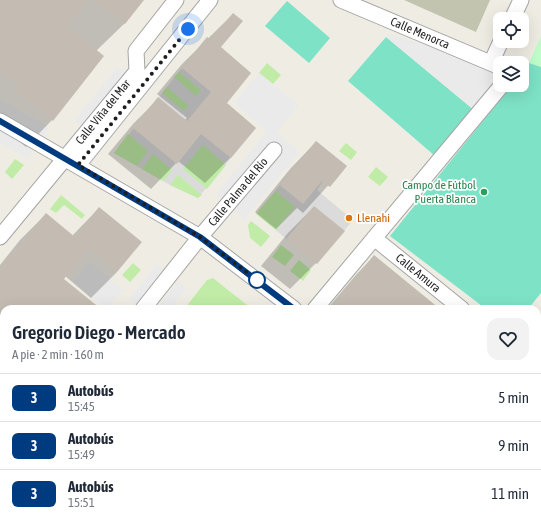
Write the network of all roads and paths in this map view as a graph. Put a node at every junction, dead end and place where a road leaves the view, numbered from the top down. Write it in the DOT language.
graph roads {
  1 [pos="176,0"];
  2 [pos="210,0"];
  3 [pos="341,0"];
  4 [pos="521,0"];
  5 [pos="515,12"];
  6 [pos="493,64"];
  7 [pos="496,92"];
  8 [pos="0,121"];
  9 [pos="274,150"];
  10 [pos="72,162"];
  11 [pos="0,237"];
  12 [pos="200,237"];
  13 [pos="374,238"];
  14 [pos="146,305"];
  15 [pos="289,305"];
  16 [pos="318,305"];
  17 [pos="457,305"];
  1 -- 10 [label="street, Calle Viña del Mar"];
  2 -- 10 [label="street, Calle Viña del Mar"];
  3 -- 6 [label="street, Calle Menorca"];
  4 -- 5 [label="street"];
  7 -- 13 [label="street"];
  8 -- 10 [label="street"];
  9 -- 12 [label="street, Calle Palma del Río"];
  10 -- 11 [label="street, Calle Viña del Mar"];
  10 -- 12 [label="street"];
  12 -- 14 [label="street, Calle Palma del Río"];
  12 -- 15 [label="street"];
  13 -- 16 [label="street"];
  13 -- 17 [label="street, Calle Amura"];
}
